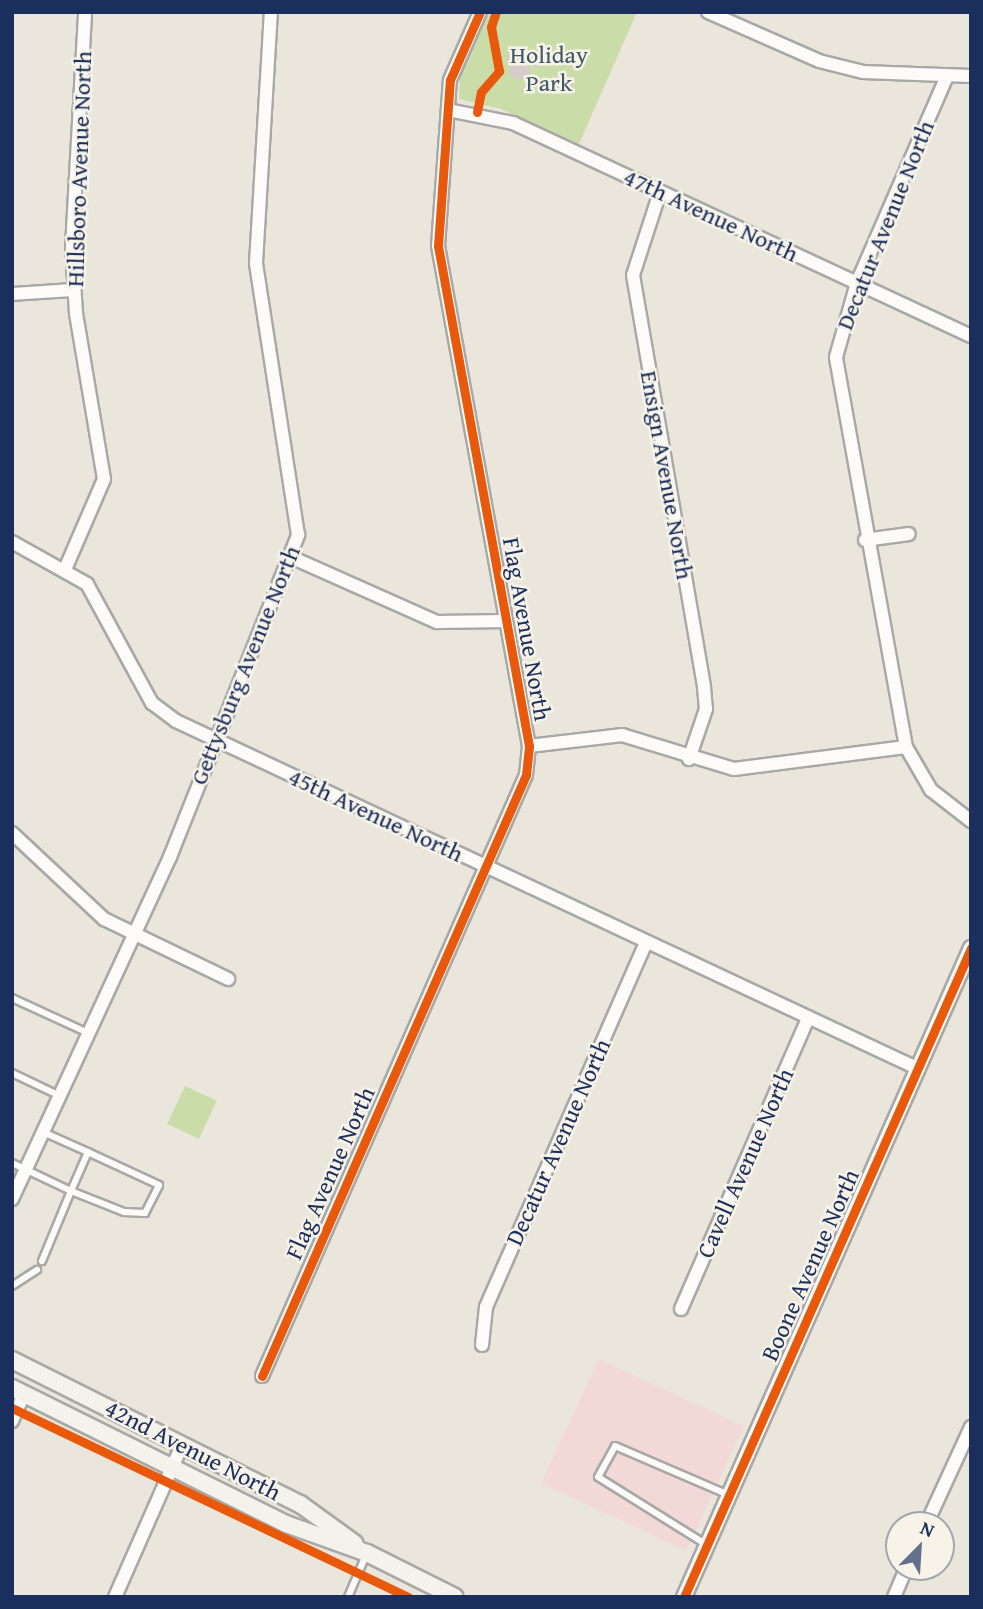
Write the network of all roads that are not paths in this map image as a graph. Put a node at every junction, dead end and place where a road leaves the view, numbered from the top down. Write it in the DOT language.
graph roads {
  1 [pos="85,12"];
  2 [pos="271,12"];
  3 [pos="480,12"];
  4 [pos="708,12"];
  5 [pos="971,76"];
  6 [pos="946,78"];
  7 [pos="448,110"];
  8 [pos="660,192"];
  9 [pos="857,283"];
  10 [pos="74,290"];
  11 [pos="12,294"];
  12 [pos="971,336"];
  13 [pos="909,534"];
  14 [pos="865,540"];
  15 [pos="12,542"];
  16 [pos="293,558"];
  17 [pos="66,567"];
  18 [pos="506,621"];
  19 [pos="213,739"];
  20 [pos="528,746"];
  21 [pos="906,747"];
  22 [pos="689,759"];
  23 [pos="971,821"];
  24 [pos="12,833"];
  25 [pos="485,867"];
  26 [pos="135,936"];
  27 [pos="646,942"];
  28 [pos="971,948"];
  29 [pos="228,979"];
  30 [pos="12,998"];
  31 [pos="808,1018"];
  32 [pos="90,1034"];
  33 [pos="919,1069"];
  34 [pos="12,1073"];
  35 [pos="60,1096"];
  36 [pos="43,1132"];
  37 [pos="88,1152"];
  38 [pos="12,1163"];
  39 [pos="26,1170"];
  40 [pos="71,1191"];
  41 [pos="12,1199"];
  42 [pos="42,1261"];
  43 [pos="37,1270"];
  44 [pos="12,1286"];
  45 [pos="681,1309"];
  46 [pos="482,1345"];
  47 [pos="12,1360"];
  48 [pos="262,1377"];
  49 [pos="18,1391"];
  50 [pos="12,1421"];
  51 [pos="971,1427"];
  52 [pos="182,1445"];
  53 [pos="172,1468"];
  54 [pos="729,1495"];
  55 [pos="932,1511"];
  56 [pos="707,1545"];
  57 [pos="367,1553"];
  58 [pos="115,1597"];
  59 [pos="348,1597"];
  60 [pos="455,1597"];
  61 [pos="684,1597"];
  1 -- 10 [label="street, Hillsboro Avenue North"];
  2 -- 16 [label="street, Gettysburg Avenue North"];
  3 -- 7 [label="street, Flag Avenue North"];
  4 -- 6 [label="street"];
  5 -- 6 [label="street"];
  6 -- 9 [label="street, Decatur Avenue North"];
  7 -- 8 [label="street, 47th Avenue North"];
  7 -- 18 [label="street, Flag Avenue North"];
  8 -- 9 [label="street, 47th Avenue North"];
  8 -- 22 [label="street, Ensign Avenue North"];
  9 -- 12 [label="street, 47th Avenue North"];
  9 -- 14 [label="street, Decatur Avenue North"];
  10 -- 11 [label="street"];
  10 -- 17 [label="street, Hillsboro Avenue North"];
  13 -- 14 [label="street"];
  14 -- 21 [label="street, Decatur Avenue North"];
  15 -- 17 [label="street, 45th Avenue North"];
  16 -- 18 [label="street"];
  16 -- 19 [label="street, Gettysburg Avenue North"];
  17 -- 19 [label="street, 45th Avenue North"];
  18 -- 20 [label="street, Flag Avenue North"];
  19 -- 25 [label="street, 45th Avenue North"];
  19 -- 26 [label="street, Gettysburg Avenue North"];
  20 -- 22 [label="street"];
  20 -- 25 [label="street, Flag Avenue North"];
  21 -- 22 [label="street"];
  21 -- 23 [label="street, Decatur Avenue North"];
  24 -- 26 [label="street"];
  25 -- 27 [label="street, 45th Avenue North"];
  25 -- 48 [label="street, Flag Avenue North"];
  26 -- 29 [label="street"];
  26 -- 32 [label="street, Gettysburg Avenue North"];
  27 -- 31 [label="street, 45th Avenue North"];
  27 -- 46 [label="street, Decatur Avenue North"];
  28 -- 33 [label="street, Boone Avenue North"];
  30 -- 32 [label="lane"];
  31 -- 33 [label="street, 45th Avenue North"];
  31 -- 45 [label="street, Cavell Avenue North"];
  32 -- 35 [label="street, Gettysburg Avenue North"];
  33 -- 54 [label="street, Boone Avenue North"];
  34 -- 35 [label="lane"];
  35 -- 36 [label="street, Gettysburg Avenue North"];
  36 -- 37 [label="lane"];
  36 -- 39 [label="street, Gettysburg Avenue North"];
  37 -- 40 [label="lane"];
  37 -- 40 [label="lane"];
  38 -- 39 [label="lane"];
  39 -- 40 [label="lane"];
  39 -- 41 [label="street, Gettysburg Avenue North"];
  40 -- 42 [label="lane"];
  43 -- 44 [label="lane"];
  47 -- 52 [label="main road, 42nd Avenue North"];
  49 -- 50 [label="street"];
  49 -- 53 [label="main road, 42nd Avenue North"];
  51 -- 55 [label="street"];
  52 -- 53 [label="street"];
  52 -- 57 [label="main road, 42nd Avenue North"];
  53 -- 57 [label="main road, 42nd Avenue North"];
  53 -- 58 [label="street"];
  54 -- 56 [label="street, Boone Avenue North"];
  54 -- 56 [label="lane"];
  56 -- 61 [label="street, Boone Avenue North"];
  57 -- 59 [label="lane"];
  57 -- 60 [label="main road, 42nd Avenue North"];
}
